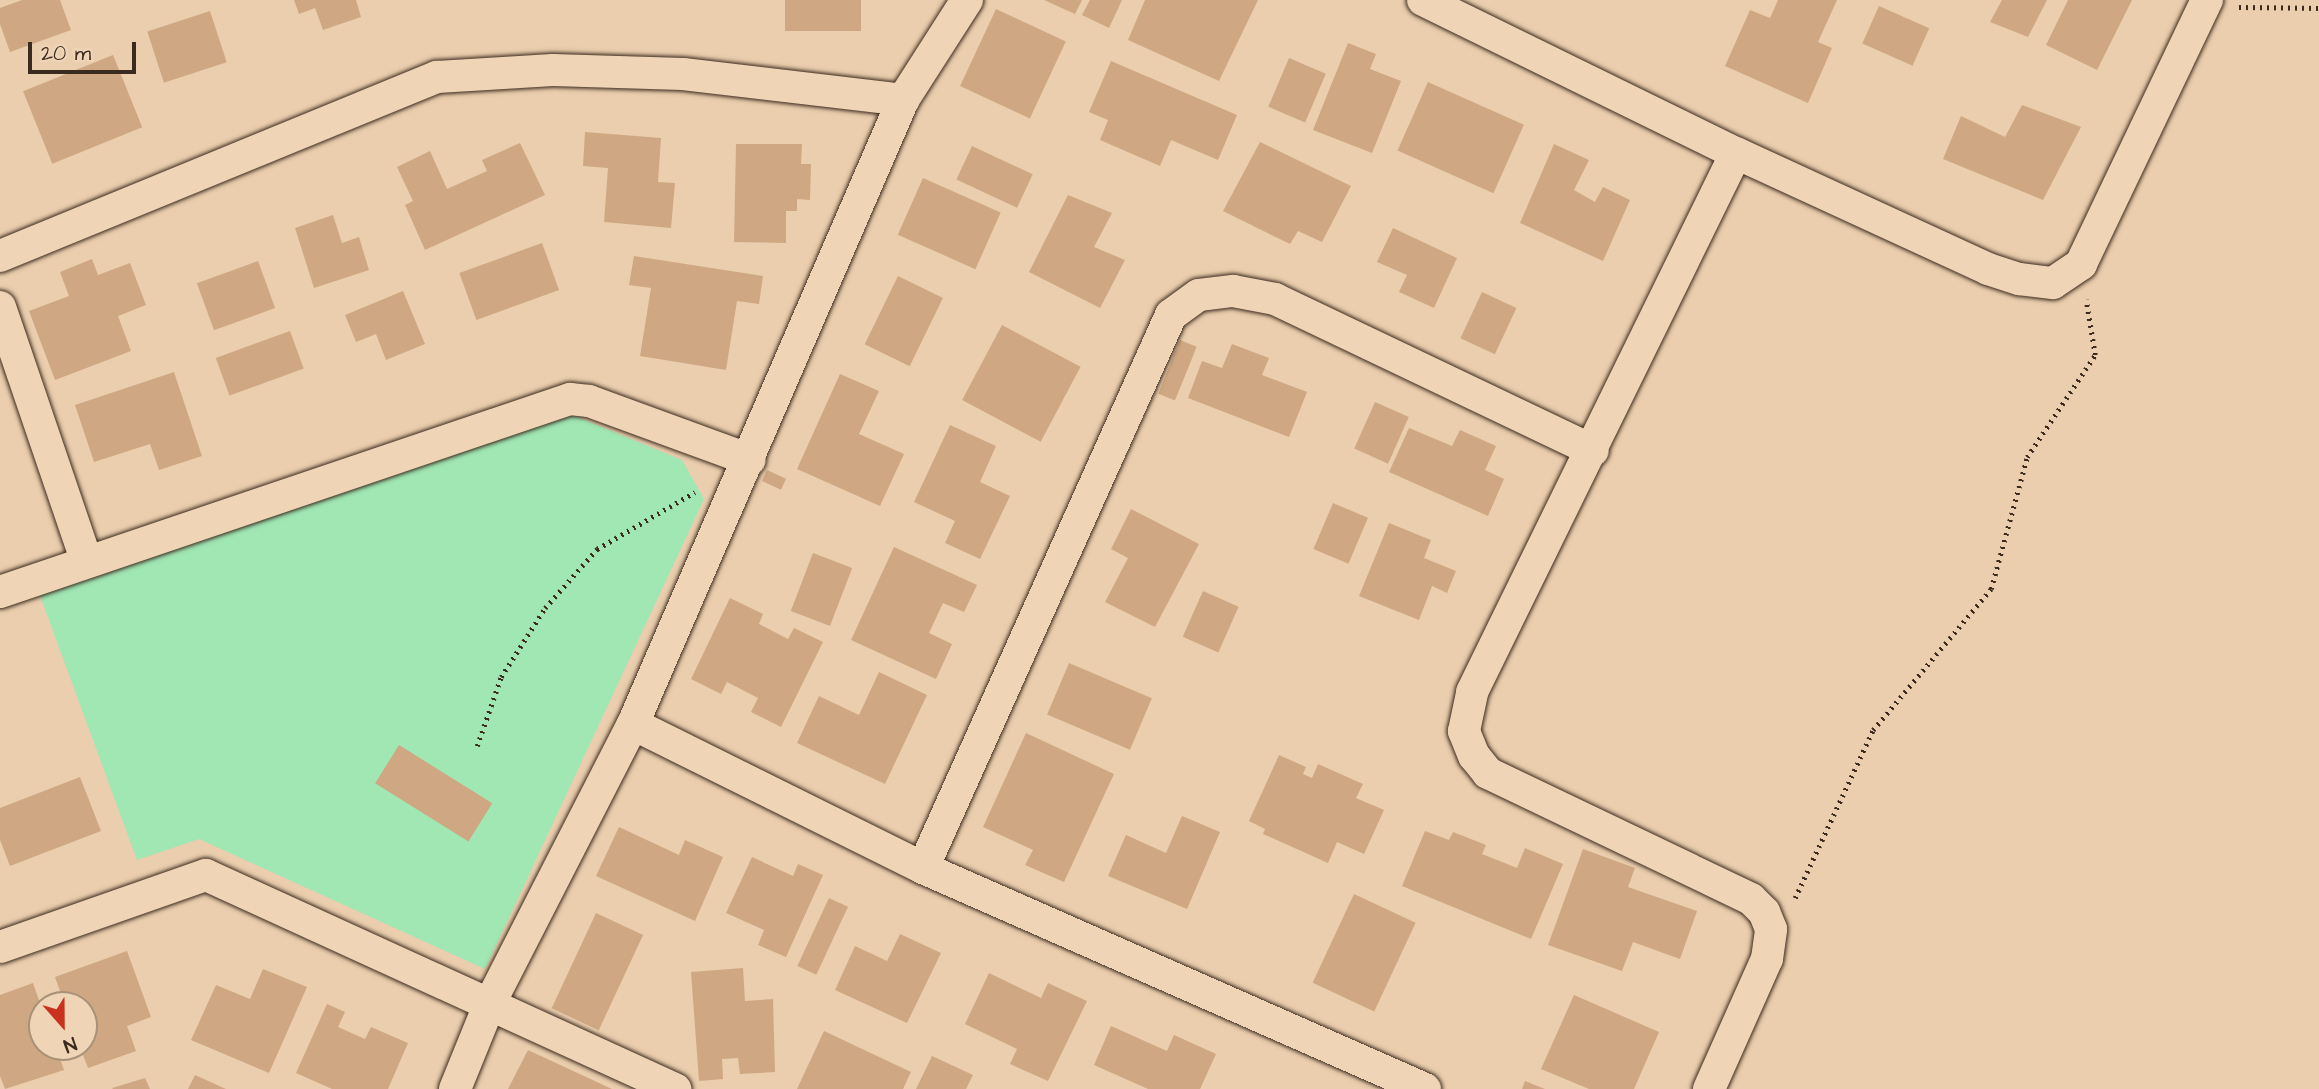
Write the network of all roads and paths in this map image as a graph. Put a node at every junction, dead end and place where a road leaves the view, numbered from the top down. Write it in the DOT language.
graph roads {
  1 [pos="967,0"];
  2 [pos="1423,0"];
  3 [pos="2205,3"];
  4 [pos="2319,8"];
  5 [pos="903,100"];
  6 [pos="1736,153"];
  7 [pos="0,256"];
  8 [pos="2081,264"];
  9 [pos="0,307"];
  10 [pos="1593,451"];
  11 [pos="750,460"];
  12 [pos="703,487"];
  13 [pos="86,560"];
  14 [pos="0,592"];
  15 [pos="633,724"];
  16 [pos="477,746"];
  17 [pos="923,868"];
  18 [pos="1789,911"];
  19 [pos="0,947"];
  20 [pos="490,1003"];
  21 [pos="455,1089"];
  22 [pos="675,1089"];
  23 [pos="1425,1089"];
  24 [pos="1709,1089"];
  1 -- 5 [label="street"];
  2 -- 6 [label="street"];
  3 -- 4 [label="path"];
  3 -- 8 [label="street"];
  5 -- 7 [label="street"];
  5 -- 11 [label="street"];
  6 -- 8 [label="street"];
  6 -- 10 [label="street"];
  8 -- 18 [label="path"];
  9 -- 13 [label="street"];
  10 -- 17 [label="street"];
  10 -- 24 [label="street"];
  11 -- 13 [label="street"];
  11 -- 15 [label="street"];
  12 -- 16 [label="path"];
  13 -- 14 [label="street"];
  15 -- 17 [label="street"];
  15 -- 20 [label="street"];
  17 -- 23 [label="street"];
  19 -- 20 [label="street"];
  20 -- 21 [label="street"];
  20 -- 22 [label="street"];
}
